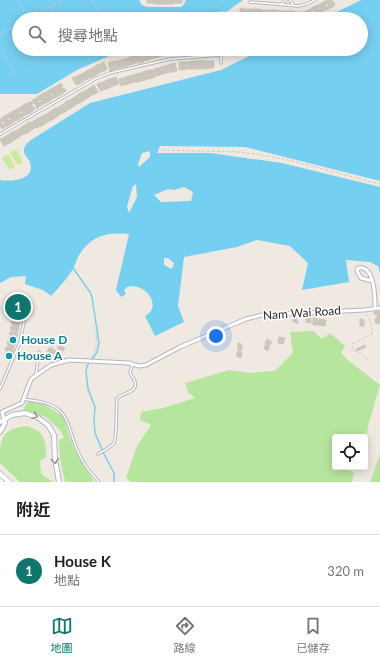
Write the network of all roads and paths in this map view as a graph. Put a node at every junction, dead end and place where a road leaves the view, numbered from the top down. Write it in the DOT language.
graph roads {
  1 [pos="18,0"];
  2 [pos="54,0"];
  3 [pos="62,0"];
  4 [pos="92,0"];
  5 [pos="223,0"];
  6 [pos="286,0"];
  7 [pos="290,0"];
  8 [pos="315,0"];
  9 [pos="221,2"];
  10 [pos="250,2"];
  11 [pos="56,3"];
  12 [pos="281,4"];
  13 [pos="295,5"];
  14 [pos="50,6"];
  15 [pos="24,12"];
  16 [pos="40,12"];
  17 [pos="54,12"];
  18 [pos="98,12"];
  19 [pos="12,27"];
  20 [pos="0,34"];
  21 [pos="0,47"];
  22 [pos="34,56"];
  23 [pos="208,56"];
  24 [pos="221,56"];
  25 [pos="221,63"];
  26 [pos="39,66"];
  27 [pos="17,78"];
  28 [pos="0,134"];
  29 [pos="162,150"];
  30 [pos="380,184"];
  31 [pos="372,281"];
  32 [pos="375,308"];
  33 [pos="380,308"];
  34 [pos="364,310"];
  35 [pos="25,316"];
  36 [pos="94,327"];
  37 [pos="101,336"];
  38 [pos="96,339"];
  39 [pos="39,352"];
  40 [pos="368,359"];
  41 [pos="91,361"];
  42 [pos="133,363"];
  43 [pos="36,374"];
  44 [pos="0,389"];
  45 [pos="24,399"];
  46 [pos="1,413"];
  47 [pos="2,420"];
  48 [pos="0,432"];
  49 [pos="98,454"];
  50 [pos="0,474"];
  51 [pos="9,482"];
  52 [pos="59,482"];
  53 [pos="99,482"];
  1 -- 15 [label="path"];
  2 -- 11 [label="path"];
  3 -- 11 [label="path"];
  4 -- 18 [label="path"];
  5 -- 9 [label="path"];
  6 -- 12 [label="lane"];
  7 -- 13 [label="lane"];
  8 -- 13 [label="lane"];
  10 -- 12 [label="lane"];
  11 -- 14 [label="path"];
  12 -- 13 [label="lane"];
  14 -- 16 [label="path"];
  14 -- 17 [label="path"];
  19 -- 20 [label="path"];
  21 -- 27 [label="path"];
  22 -- 26 [label="path"];
  23 -- 28 [label="lane"];
  24 -- 25 [label="lane"];
  29 -- 30 [label="path"];
  31 -- 31 [label="street"];
  31 -- 32 [label="street"];
  32 -- 33 [label="street, Nam Wai Road"];
  32 -- 34 [label="street, Nam Wai Road"];
  34 -- 40 [label="path"];
  34 -- 42 [label="street, Nam Wai Road"];
  35 -- 44 [label="lane"];
  36 -- 38 [label="path"];
  37 -- 38 [label="path"];
  38 -- 41 [label="path"];
  39 -- 43 [label="lane"];
  41 -- 42 [label="street, Nam Wai Road"];
  41 -- 43 [label="street, Nam Wai Road"];
  42 -- 49 [label="lane"];
  43 -- 45 [label="street"];
  45 -- 46 [label="street"];
  45 -- 53 [label="lane"];
  46 -- 47 [label="street"];
  47 -- 48 [label="street"];
  47 -- 52 [label="street, one-way"];
  50 -- 51 [label="main road"];
}
